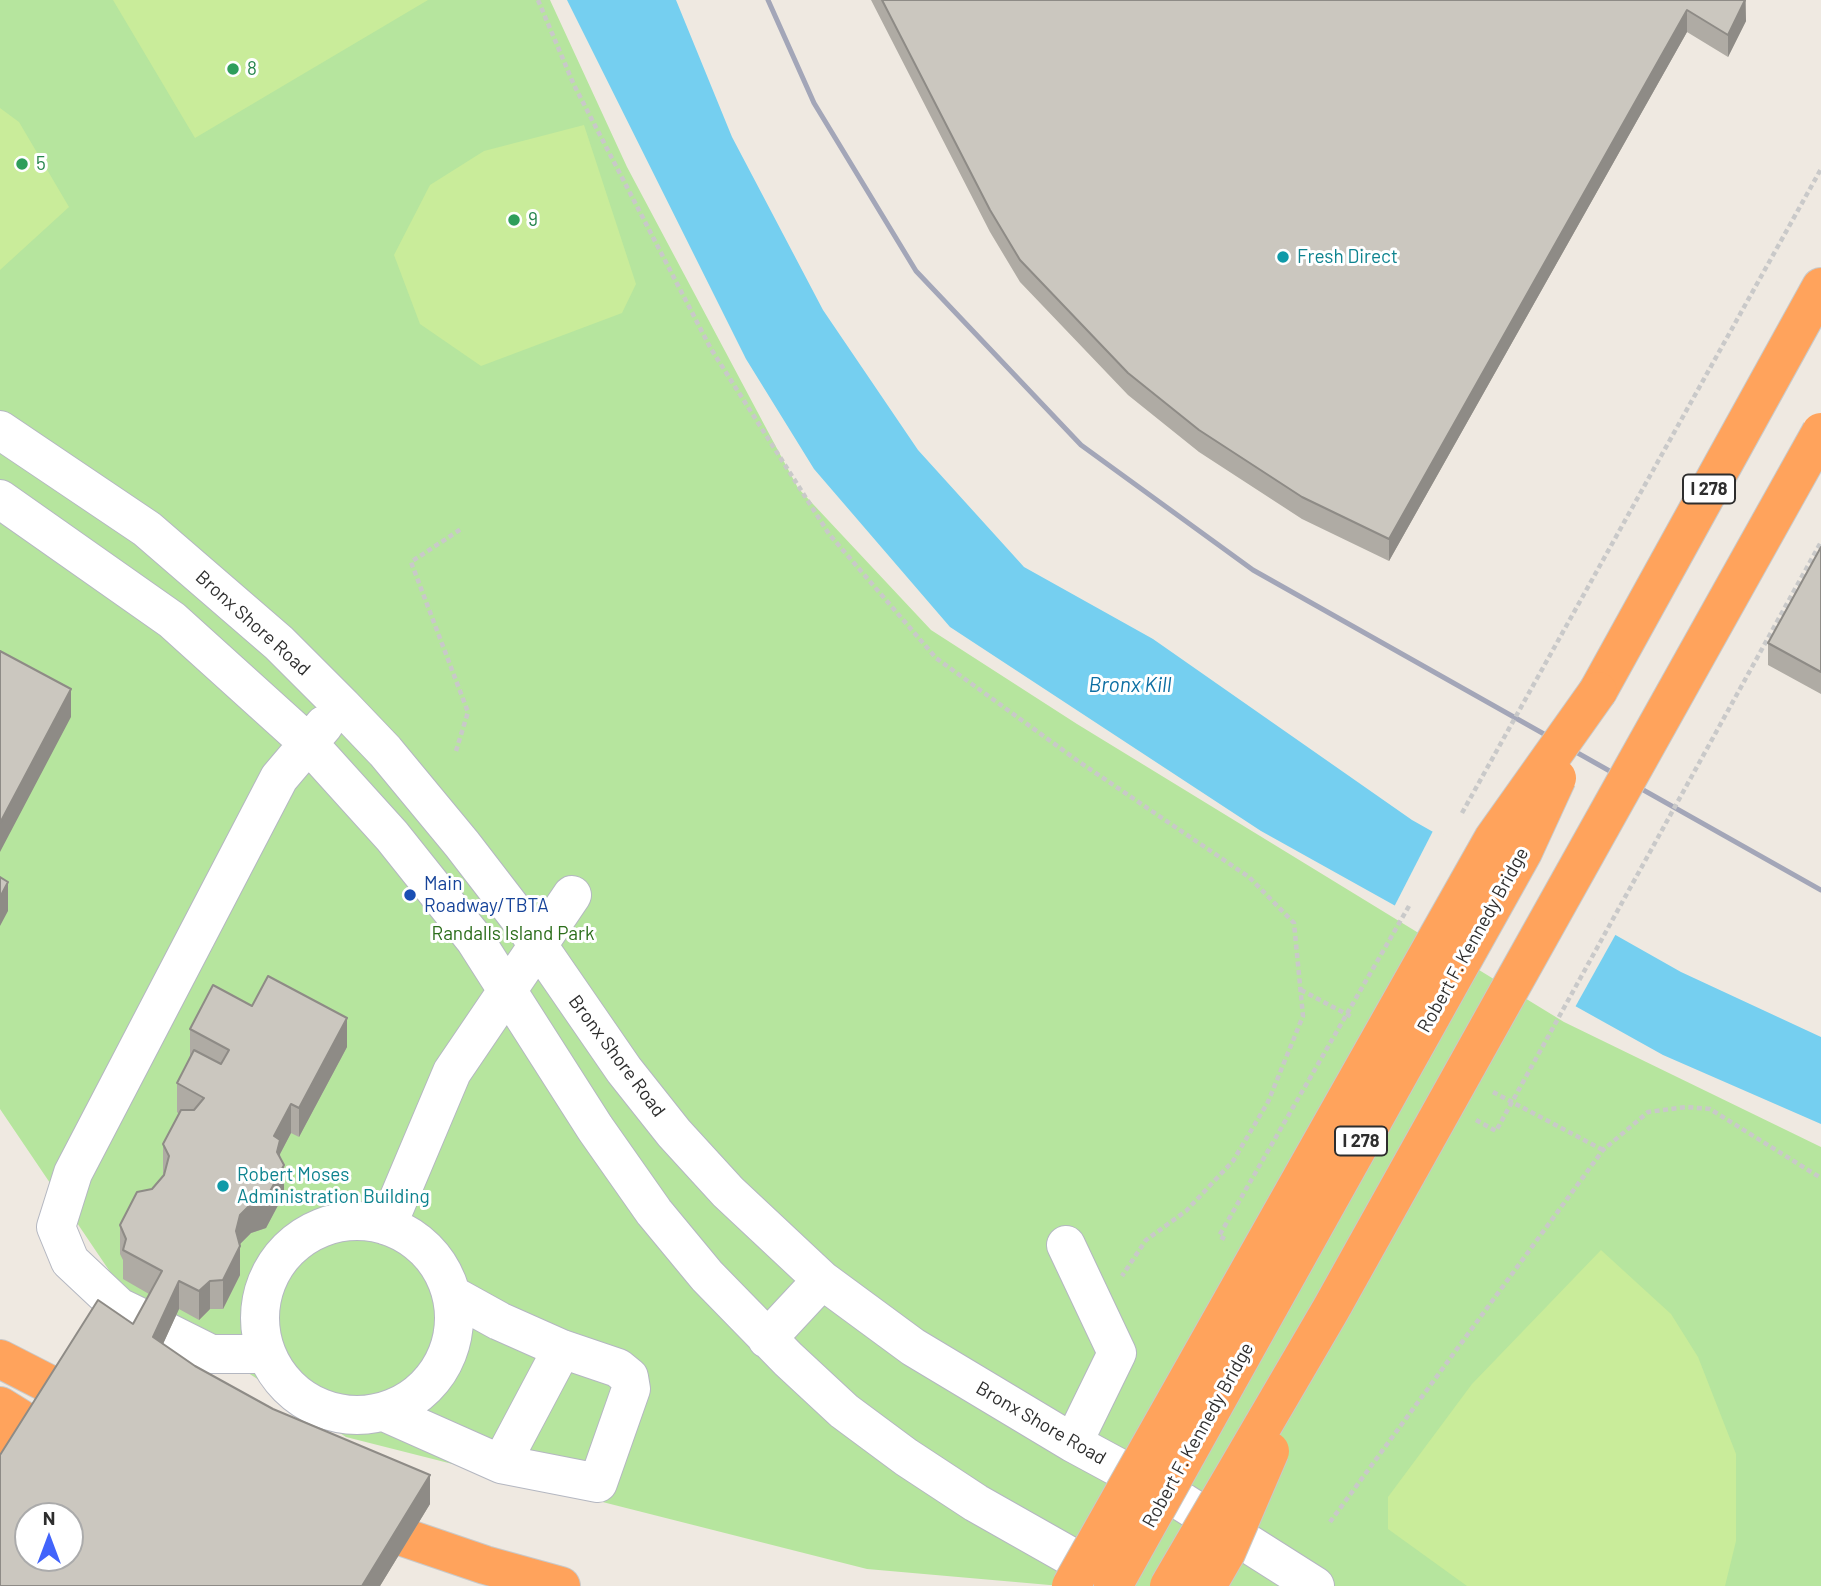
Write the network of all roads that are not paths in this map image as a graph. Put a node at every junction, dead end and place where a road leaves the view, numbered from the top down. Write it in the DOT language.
graph roads {
  1 [pos="1821,287"];
  2 [pos="0,430"];
  3 [pos="1821,432"];
  4 [pos="0,499"];
  5 [pos="197,571"];
  6 [pos="172,620"];
  7 [pos="1598,691"];
  8 [pos="342,706"];
  9 [pos="307,743"];
  10 [pos="572,895"];
  11 [pos="539,947"];
  12 [pos="509,991"];
  13 [pos="387,1226"];
  14 [pos="1066,1245"];
  15 [pos="822,1280"];
  16 [pos="452,1295"];
  17 [pos="1331,1310"];
  18 [pos="767,1339"];
  19 [pos="562,1349"];
  20 [pos="267,1354"];
  21 [pos="0,1359"];
  22 [pos="0,1406"];
  23 [pos="384,1412"];
  24 [pos="123,1421"];
  25 [pos="0,1442"];
  26 [pos="1073,1443"];
  27 [pos="501,1464"];
  28 [pos="328,1510"];
  29 [pos="561,1586"];
  30 [pos="1071,1586"];
  31 [pos="1113,1586"];
  32 [pos="1123,1586"];
  33 [pos="1169,1586"];
  34 [pos="1208,1586"];
  35 [pos="1315,1586"];
  1 -- 7 [label="highway, Robert F. Kennedy Bridge / I 278"];
  2 -- 5 [label="street, Bronx Shore Road"];
  3 -- 17 [label="highway, I 278, bridge"];
  4 -- 6 [label="street"];
  5 -- 6 [label="street"];
  5 -- 8 [label="street, Bronx Shore Road"];
  6 -- 9 [label="street"];
  7 -- 30 [label="highway, bridge"];
  7 -- 31 [label="highway, Robert F. Kennedy Bridge / I 278, bridge"];
  8 -- 9 [label="street"];
  8 -- 11 [label="street, Bronx Shore Road"];
  9 -- 12 [label="street"];
  9 -- 20 [label="street"];
  10 -- 11 [label="street"];
  11 -- 12 [label="street"];
  11 -- 15 [label="street, Bronx Shore Road"];
  12 -- 13 [label="street"];
  12 -- 18 [label="street"];
  13 -- 16 [label="street"];
  13 -- 20 [label="street"];
  14 -- 26 [label="street"];
  15 -- 18 [label="street"];
  15 -- 26 [label="street, Bronx Shore Road"];
  16 -- 19 [label="street"];
  16 -- 23 [label="street"];
  17 -- 33 [label="highway, I 278, bridge"];
  17 -- 34 [label="highway, bridge"];
  18 -- 32 [label="street"];
  19 -- 27 [label="street"];
  19 -- 27 [label="street"];
  20 -- 23 [label="street"];
  21 -- 24 [label="highway"];
  22 -- 25 [label="highway"];
  23 -- 27 [label="street"];
  26 -- 35 [label="street, Bronx Shore Road"];
  28 -- 29 [label="highway"];
}
